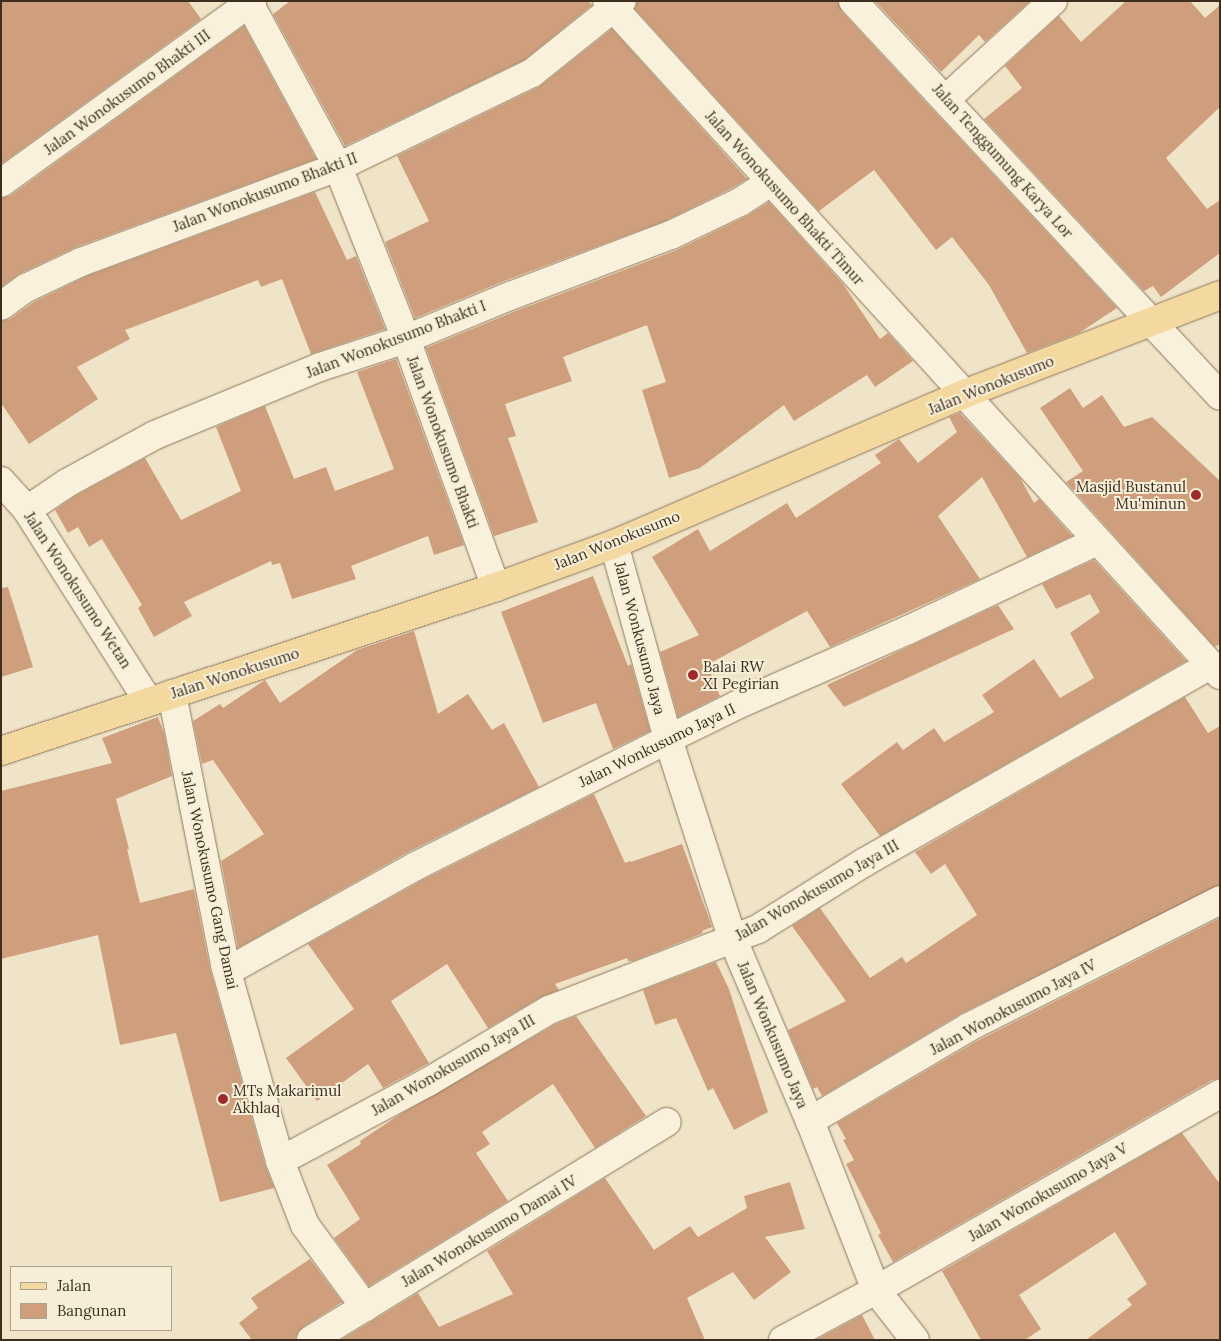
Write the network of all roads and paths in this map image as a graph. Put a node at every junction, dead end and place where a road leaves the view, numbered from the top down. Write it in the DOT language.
graph roads {
  1 [pos="853,1"];
  2 [pos="1053,1"];
  3 [pos="250,2"];
  4 [pos="614,4"];
  5 [pos="946,99"];
  6 [pos="338,167"];
  7 [pos="771,182"];
  8 [pos="1,183"];
  9 [pos="1220,295"];
  10 [pos="1,306"];
  11 [pos="1150,323"];
  12 [pos="406,339"];
  13 [pos="964,394"];
  14 [pos="1220,396"];
  15 [pos="1,481"];
  16 [pos="27,510"];
  17 [pos="1097,541"];
  18 [pos="614,544"];
  19 [pos="496,587"];
  20 [pos="1215,670"];
  21 [pos="160,698"];
  22 [pos="668,739"];
  23 [pos="1,751"];
  24 [pos="1220,900"];
  25 [pos="733,940"];
  26 [pos="228,971"];
  27 [pos="1220,1094"];
  28 [pos="810,1121"];
  29 [pos="667,1122"];
  30 [pos="280,1162"];
  31 [pos="876,1290"];
  32 [pos="365,1307"];
  33 [pos="311,1340"];
  34 [pos="783,1340"];
  35 [pos="914,1340"];
  1 -- 5 [label="street, Jalan Tenggumung Karya Lor"];
  2 -- 5 [label="street"];
  3 -- 6 [label="street, Jalan Wonokusumo Bhakti"];
  3 -- 8 [label="street, Jalan Wonokusumo Bhakti III"];
  4 -- 6 [label="street, Jalan Wonokusumo Bhakti II"];
  4 -- 7 [label="street, Jalan Wonokusumo Bhakti Timur"];
  5 -- 11 [label="street, Jalan Tenggumung Karya Lor"];
  6 -- 10 [label="street, Jalan Wonokusumo Bhakti II"];
  6 -- 12 [label="street, Jalan Wonokusumo Bhakti"];
  7 -- 12 [label="street, Jalan Wonokusumo Bhakti I"];
  7 -- 13 [label="street, Jalan Wonokusumo Bhakti Timur"];
  9 -- 11 [label="main road, Jalan Wonokusumo"];
  11 -- 13 [label="main road, Jalan Wonokusumo"];
  11 -- 14 [label="street, Jalan Tenggumung Karya Lor"];
  12 -- 16 [label="street, Jalan Wonokusumo Bhakti I"];
  12 -- 19 [label="street, Jalan Wonokusumo Bhakti"];
  13 -- 17 [label="street, Jalan Wonokusumo Bhakti Timur"];
  13 -- 18 [label="main road, Jalan Wonokusumo"];
  15 -- 16 [label="street, Jalan Wonokusumo Wetan"];
  16 -- 21 [label="street, Jalan Wonokusumo Wetan"];
  17 -- 20 [label="street, Jalan Wonokusumo Bhakti Timur"];
  17 -- 22 [label="street, Jalan Wonkusumo Jaya II"];
  18 -- 19 [label="main road, Jalan Wonokusumo"];
  18 -- 22 [label="street, Jalan Wonkusumo Jaya"];
  19 -- 21 [label="main road, Jalan Wonokusumo"];
  20 -- 25 [label="street, Jalan Wonokusumo Jaya III"];
  21 -- 23 [label="main road, Jalan Wonokusumo"];
  21 -- 26 [label="street, Jalan Wonokusumo Gang Damai"];
  22 -- 25 [label="street, Jalan Wonkusumo Jaya"];
  22 -- 26 [label="street, Jalan Wonkusumo Jaya II"];
  24 -- 28 [label="street, Jalan Wonokusumo Jaya IV"];
  25 -- 28 [label="street, Jalan Wonkusumo Jaya"];
  25 -- 30 [label="street, Jalan Wonokusumo Jaya III"];
  26 -- 30 [label="street, Jalan Wonokusumo Gang Damai"];
  27 -- 31 [label="street, Jalan Wonokusumo Jaya V"];
  28 -- 31 [label="street, Jalan Wonkusumo Jaya"];
  29 -- 32 [label="street, Jalan Wonokusumo Damai IV"];
  30 -- 32 [label="street, Jalan Wonokusumo Gang Damai"];
  31 -- 34 [label="street, Jalan Wonokusumo Jaya V"];
  31 -- 35 [label="street, Jalan Wonkusumo Jaya"];
  32 -- 33 [label="street, Jalan Wonokusumo Damai IV"];
}
